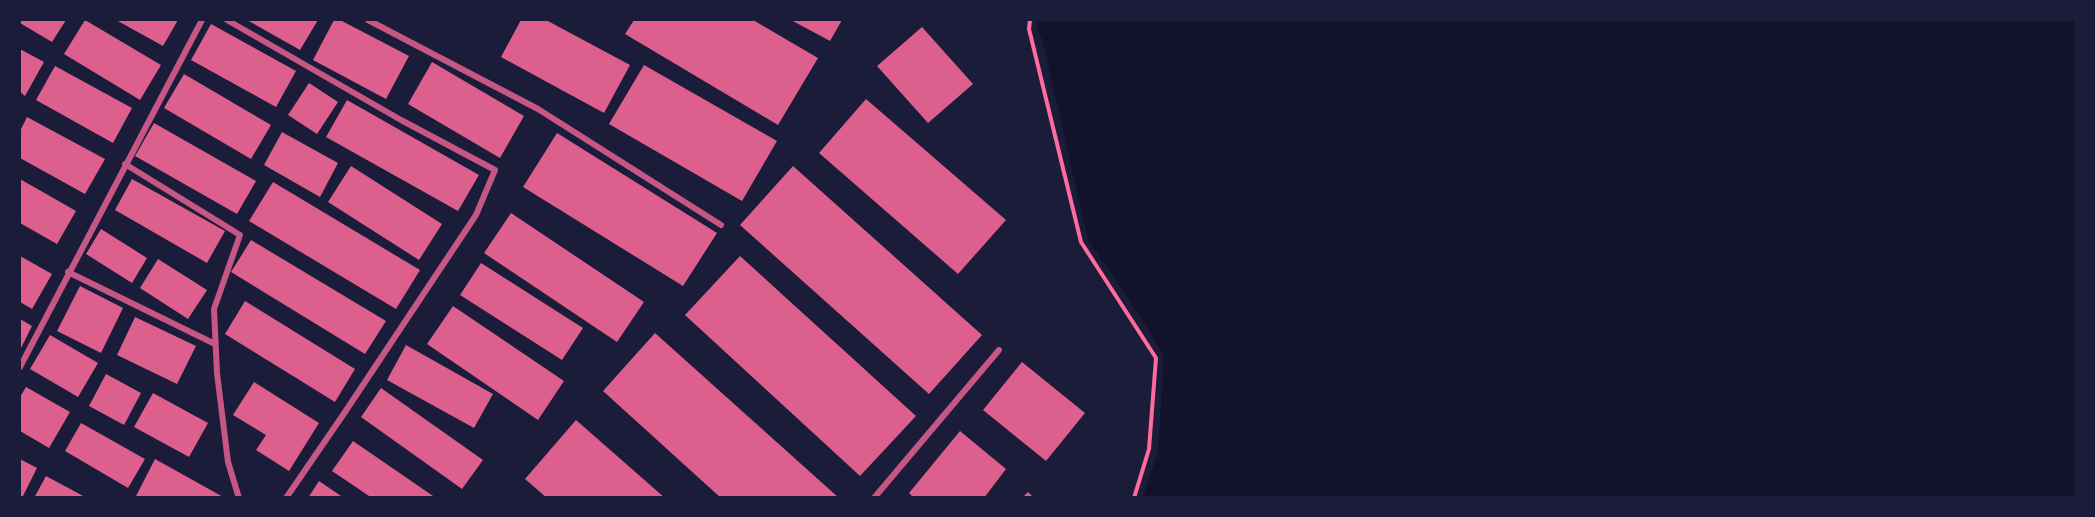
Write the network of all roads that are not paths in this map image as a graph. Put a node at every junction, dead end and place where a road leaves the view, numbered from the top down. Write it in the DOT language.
graph roads {
  1 [pos="202,20"];
  2 [pos="227,20"];
  3 [pos="368,20"];
  4 [pos="125,164"];
  5 [pos="721,225"];
  6 [pos="68,272"];
  7 [pos="215,344"];
  8 [pos="999,350"];
  9 [pos="20,367"];
  10 [pos="239,498"];
  11 [pos="286,498"];
  12 [pos="874,498"];
  1 -- 4 [label="street"];
  2 -- 11 [label="street"];
  3 -- 5 [label="street"];
  4 -- 6 [label="street"];
  4 -- 7 [label="street"];
  6 -- 7 [label="street"];
  6 -- 9 [label="street"];
  7 -- 10 [label="street"];
  8 -- 12 [label="street"];
}
